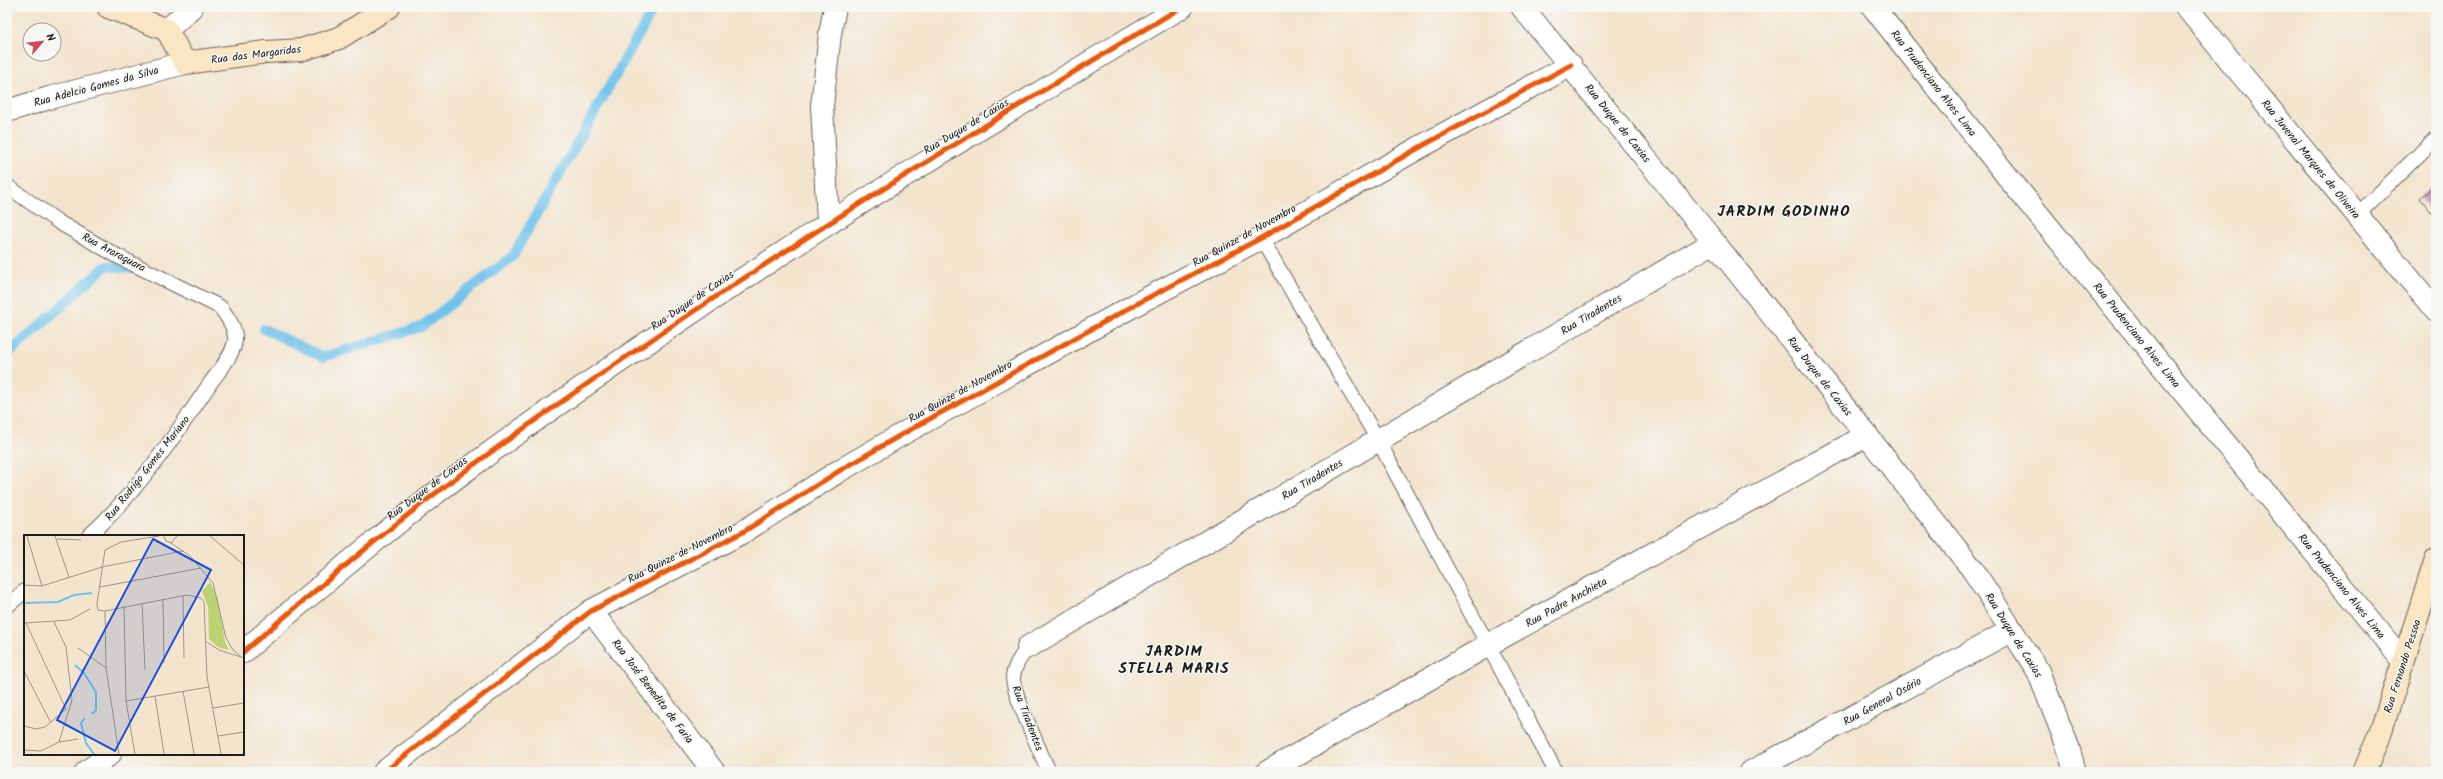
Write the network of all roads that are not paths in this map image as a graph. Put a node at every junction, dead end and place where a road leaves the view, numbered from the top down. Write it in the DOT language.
graph roads {
  1 [pos="108,7"];
  2 [pos="192,7"];
  3 [pos="389,7"];
  4 [pos="835,7"];
  5 [pos="1182,7"];
  6 [pos="1522,7"];
  7 [pos="1873,7"];
  8 [pos="2186,7"];
  9 [pos="168,30"];
  10 [pos="185,63"];
  11 [pos="1571,65"];
  12 [pos="7,111"];
  13 [pos="2436,138"];
  14 [pos="7,186"];
  15 [pos="2357,215"];
  16 [pos="828,222"];
  17 [pos="1261,238"];
  18 [pos="1714,242"];
  19 [pos="2436,311"];
  20 [pos="224,312"];
  21 [pos="1867,435"];
  22 [pos="1378,440"];
  23 [pos="90,535"];
  24 [pos="2436,559"];
  25 [pos="24,592"];
  26 [pos="7,606"];
  27 [pos="591,611"];
  28 [pos="2012,630"];
  29 [pos="1488,645"];
  30 [pos="1028,647"];
  31 [pos="244,651"];
  32 [pos="2403,661"];
  33 [pos="109,755"];
  34 [pos="86,772"];
  35 [pos="384,772"];
  36 [pos="714,772"];
  37 [pos="1049,772"];
  38 [pos="1267,772"];
  39 [pos="1556,772"];
  40 [pos="1751,772"];
  41 [pos="2075,772"];
  42 [pos="2364,772"];
  1 -- 9 [label="street"];
  2 -- 9 [label="street"];
  3 -- 10 [label="street, Rua das Margaridas"];
  4 -- 16 [label="street"];
  5 -- 16 [label="street, Rua Duque de Caxias"];
  6 -- 11 [label="street, Rua Duque de Caxias"];
  7 -- 32 [label="street, Rua Prudenciano Alves Lima"];
  8 -- 15 [label="street, Rua Juvenal Marques de Oliveira"];
  9 -- 10 [label="street"];
  10 -- 12 [label="street, Rua Adelcio Gomes da Silva"];
  11 -- 17 [label="street, Rua Quinze de Novembro"];
  11 -- 18 [label="street, Rua Duque de Caxias"];
  13 -- 15 [label="lane"];
  14 -- 20 [label="lane, Rua Araraquara"];
  15 -- 19 [label="street, Rua Juvenal Marques de Oliveira"];
  16 -- 31 [label="street, Rua Duque de Caxias"];
  17 -- 22 [label="lane"];
  17 -- 27 [label="street, Rua Quinze de Novembro"];
  18 -- 21 [label="street, Rua Duque de Caxias"];
  18 -- 22 [label="street, Rua Tiradentes"];
  20 -- 23 [label="lane, Rua Rodrigo Gomes Mariano"];
  21 -- 28 [label="street, Rua Duque de Caxias"];
  21 -- 29 [label="street, Rua Padre Anchieta"];
  22 -- 29 [label="lane"];
  22 -- 30 [label="street, Rua Tiradentes"];
  24 -- 32 [label="street, Rua Fernando Pessoa"];
  25 -- 26 [label="lane"];
  27 -- 35 [label="street, Rua Quinze de Novembro"];
  27 -- 36 [label="street, Rua José Benedito de Faria"];
  28 -- 40 [label="street, Rua General Osório"];
  28 -- 41 [label="street, Rua Duque de Caxias"];
  29 -- 38 [label="street, Rua Padre Anchieta"];
  29 -- 39 [label="lane"];
  30 -- 37 [label="lane, Rua Tiradentes"];
  32 -- 42 [label="street, Rua Fernando Pessoa"];
  33 -- 34 [label="street"];
}
